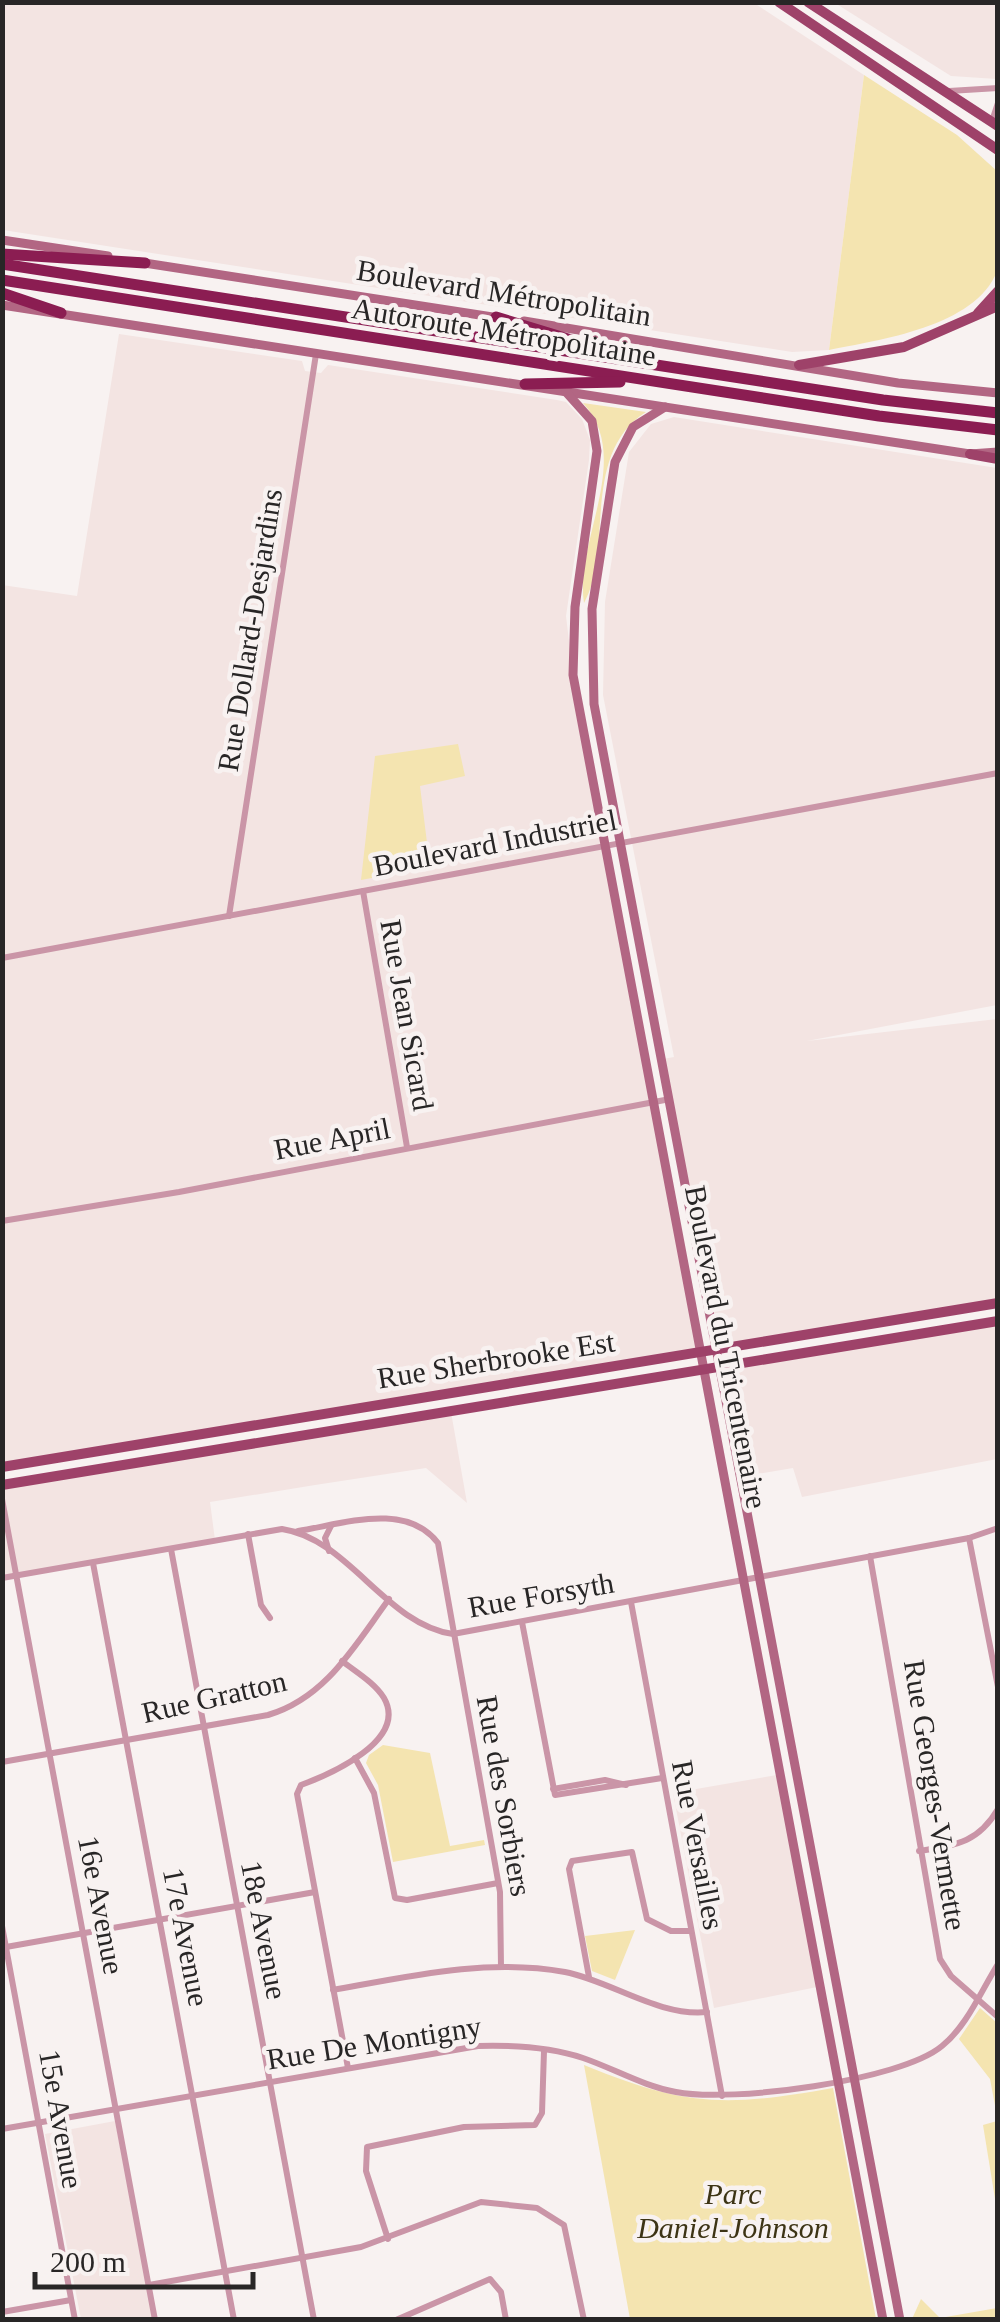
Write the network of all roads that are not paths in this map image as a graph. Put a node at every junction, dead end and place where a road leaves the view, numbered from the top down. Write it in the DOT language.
graph roads {
  1 [pos="779,2"];
  2 [pos="808,2"];
  3 [pos="998,88"];
  4 [pos="943,92"];
  5 [pos="998,103"];
  6 [pos="994,124"];
  7 [pos="967,128"];
  8 [pos="995,151"];
  9 [pos="2,240"];
  10 [pos="2,254"];
  11 [pos="145,263"];
  12 [pos="2,264"];
  13 [pos="2,280"];
  14 [pos="998,291"];
  15 [pos="2,293"];
  16 [pos="2,305"];
  17 [pos="998,306"];
  18 [pos="61,313"];
  19 [pos="976,316"];
  20 [pos="496,317"];
  21 [pos="316,352"];
  22 [pos="799,365"];
  23 [pos="661,366"];
  24 [pos="662,382"];
  25 [pos="525,384"];
  26 [pos="566,392"];
  27 [pos="998,393"];
  28 [pos="665,407"];
  29 [pos="998,413"];
  30 [pos="998,430"];
  31 [pos="970,454"];
  32 [pos="998,455"];
  33 [pos="575,607"];
  34 [pos="592,609"];
  35 [pos="998,773"];
  36 [pos="621,841"];
  37 [pos="606,844"];
  38 [pos="363,891"];
  39 [pos="229,916"];
  40 [pos="2,958"];
  41 [pos="670,1098"];
  42 [pos="653,1102"];
  43 [pos="407,1147"];
  44 [pos="2,1220"];
  45 [pos="998,1302"];
  46 [pos="952,1310"];
  47 [pos="998,1322"];
  48 [pos="854,1326"];
  49 [pos="944,1330"];
  50 [pos="841,1347"];
  51 [pos="716,1349"];
  52 [pos="701,1352"];
  53 [pos="719,1368"];
  54 [pos="704,1370"];
  55 [pos="498,1385"];
  56 [pos="432,1396"];
  57 [pos="500,1404"];
  58 [pos="436,1414"];
  59 [pos="261,1424"];
  60 [pos="194,1435"];
  61 [pos="264,1442"];
  62 [pos="198,1454"];
  63 [pos="2,1467"];
  64 [pos="2,1486"];
  65 [pos="2,1499"];
  66 [pos="332,1525"];
  67 [pos="998,1528"];
  68 [pos="294,1531"];
  69 [pos="248,1534"];
  70 [pos="969,1538"];
  71 [pos="170,1548"];
  72 [pos="330,1552"];
  73 [pos="870,1556"];
  74 [pos="94,1562"];
  75 [pos="17,1575"];
  76 [pos="2,1578"];
  77 [pos="760,1578"];
  78 [pos="745,1580"];
  79 [pos="390,1599"];
  80 [pos="630,1602"];
  81 [pos="270,1618"];
  82 [pos="522,1622"];
  83 [pos="453,1634"];
  84 [pos="342,1662"];
  85 [pos="998,1687"];
  86 [pos="203,1726"];
  87 [pos="127,1740"];
  88 [pos="50,1753"];
  89 [pos="355,1758"];
  90 [pos="2,1762"];
  91 [pos="662,1778"];
  92 [pos="998,1809"];
  93 [pos="919,1851"];
  94 [pos="498,1882"];
  95 [pos="315,1892"];
  96 [pos="237,1906"];
  97 [pos="160,1920"];
  98 [pos="2,1926"];
  99 [pos="691,1931"];
  100 [pos="84,1932"];
  101 [pos="4,1947"];
  102 [pos="998,1964"];
  103 [pos="501,1966"];
  104 [pos="588,1977"];
  105 [pos="334,1990"];
  106 [pos="977,1998"];
  107 [pos="706,2012"];
  108 [pos="998,2017"];
  109 [pos="544,2050"];
  110 [pos="348,2068"];
  111 [pos="855,2076"];
  112 [pos="840,2078"];
  113 [pos="269,2082"];
  114 [pos="193,2096"];
  115 [pos="722,2096"];
  116 [pos="116,2109"];
  117 [pos="38,2122"];
  118 [pos="2,2129"];
  119 [pos="872,2170"];
  120 [pos="857,2174"];
  121 [pos="884,2235"];
  122 [pos="388,2238"];
  123 [pos="868,2238"];
  124 [pos="302,2259"];
  125 [pos="226,2272"];
  126 [pos="149,2285"];
  127 [pos="71,2300"];
  128 [pos="2,2312"];
  129 [pos="899,2316"];
  130 [pos="883,2317"];
  131 [pos="75,2320"];
  132 [pos="155,2320"];
  133 [pos="234,2320"];
  134 [pos="314,2320"];
  135 [pos="396,2320"];
  136 [pos="506,2320"];
  137 [pos="584,2320"];
  1 -- 7 [label="main road"];
  2 -- 4 [label="main road"];
  3 -- 4 [label="street"];
  4 -- 6 [label="main road"];
  5 -- 6 [label="street"];
  6 -- 7 [label="main road"];
  7 -- 8 [label="main road"];
  9 -- 11 [label="street, Boulevard Métropolitain"];
  10 -- 11 [label="highway"];
  11 -- 20 [label="street, Boulevard Métropolitain"];
  12 -- 23 [label="highway, Autoroute Métropolitaine"];
  13 -- 24 [label="highway, Autoroute Métropolitaine"];
  14 -- 19 [label="main road"];
  15 -- 18 [label="highway"];
  16 -- 18 [label="street"];
  17 -- 19 [label="main road"];
  18 -- 21 [label="street"];
  19 -- 22 [label="main road"];
  20 -- 22 [label="street, Boulevard Métropolitain"];
  20 -- 23 [label="highway"];
  21 -- 25 [label="street"];
  21 -- 39 [label="street, Rue Dollard-Desjardins"];
  22 -- 27 [label="street, Boulevard Métropolitain"];
  23 -- 29 [label="highway, Autoroute Métropolitaine"];
  24 -- 25 [label="highway"];
  24 -- 30 [label="highway, Autoroute Métropolitaine"];
  25 -- 26 [label="street"];
  26 -- 28 [label="street"];
  26 -- 33 [label="street, Boulevard du Tricentenaire"];
  28 -- 31 [label="street"];
  28 -- 34 [label="street, Boulevard du Tricentenaire"];
  31 -- 32 [label="main road"];
  33 -- 34 [label="street"];
  33 -- 37 [label="street, Boulevard du Tricentenaire"];
  34 -- 36 [label="street, Boulevard du Tricentenaire"];
  35 -- 36 [label="street, Boulevard Industriel"];
  36 -- 37 [label="street, Boulevard Industriel"];
  36 -- 41 [label="street, Boulevard du Tricentenaire"];
  37 -- 38 [label="street, Boulevard Industriel"];
  37 -- 42 [label="street, Boulevard du Tricentenaire"];
  38 -- 39 [label="street, Boulevard Industriel"];
  38 -- 43 [label="street, Rue Jean Sicard"];
  39 -- 40 [label="street, Boulevard Industriel"];
  41 -- 42 [label="street, Rue April"];
  41 -- 51 [label="street, Boulevard du Tricentenaire"];
  42 -- 43 [label="street, Rue April"];
  42 -- 52 [label="street, Boulevard du Tricentenaire"];
  43 -- 44 [label="street, Rue April"];
  45 -- 46 [label="main road, Rue Sherbrooke Est"];
  46 -- 48 [label="main road, Rue Sherbrooke Est"];
  46 -- 49 [label="main road"];
  47 -- 49 [label="main road, Rue Sherbrooke Est"];
  48 -- 50 [label="main road"];
  48 -- 51 [label="main road, Rue Sherbrooke Est"];
  49 -- 50 [label="main road, Rue Sherbrooke Est"];
  50 -- 53 [label="main road, Rue Sherbrooke Est"];
  51 -- 52 [label="main road, Rue Sherbrooke Est"];
  51 -- 53 [label="street, Boulevard du Tricentenaire"];
  52 -- 54 [label="street, Boulevard du Tricentenaire"];
  52 -- 55 [label="main road, Rue Sherbrooke Est"];
  53 -- 54 [label="main road, Rue Sherbrooke Est"];
  53 -- 77 [label="street, Boulevard du Tricentenaire"];
  54 -- 57 [label="main road, Rue Sherbrooke Est"];
  54 -- 78 [label="street, Boulevard du Tricentenaire"];
  55 -- 56 [label="main road, Rue Sherbrooke Est"];
  55 -- 57 [label="main road"];
  56 -- 58 [label="main road"];
  56 -- 59 [label="main road, Rue Sherbrooke Est"];
  57 -- 58 [label="main road, Rue Sherbrooke Est"];
  58 -- 61 [label="main road, Rue Sherbrooke Est"];
  59 -- 60 [label="main road, Rue Sherbrooke Est"];
  59 -- 61 [label="main road"];
  60 -- 62 [label="main road"];
  60 -- 63 [label="main road, Rue Sherbrooke Est"];
  61 -- 62 [label="main road, Rue Sherbrooke Est"];
  62 -- 64 [label="main road, Rue Sherbrooke Est"];
  65 -- 75 [label="street, 16e Avenue"];
  66 -- 68 [label="street"];
  66 -- 72 [label="street"];
  66 -- 83 [label="street, Rue des Sorbiers"];
  67 -- 70 [label="street, Rue Forsyth"];
  68 -- 69 [label="street"];
  68 -- 72 [label="street, Rue Forsyth"];
  69 -- 71 [label="street"];
  69 -- 81 [label="street"];
  70 -- 73 [label="street, Rue Forsyth"];
  70 -- 85 [label="street"];
  71 -- 74 [label="street"];
  71 -- 86 [label="street, 18e Avenue"];
  72 -- 79 [label="street, Rue Forsyth"];
  73 -- 77 [label="street, Rue Forsyth"];
  73 -- 93 [label="street, Rue Georges-Vermette"];
  74 -- 75 [label="street"];
  74 -- 87 [label="street, 17e Avenue"];
  75 -- 76 [label="street"];
  75 -- 88 [label="street, 16e Avenue"];
  77 -- 78 [label="street, Rue Forsyth"];
  77 -- 111 [label="street, Boulevard du Tricentenaire"];
  78 -- 80 [label="street, Rue Forsyth"];
  78 -- 112 [label="street, Boulevard du Tricentenaire"];
  79 -- 83 [label="street, Rue Forsyth"];
  79 -- 84 [label="street, Rue Gratton"];
  80 -- 82 [label="street, Rue Forsyth"];
  80 -- 91 [label="street, Rue Versailles"];
  82 -- 83 [label="street, Rue Forsyth"];
  82 -- 91 [label="street"];
  83 -- 94 [label="street, Rue des Sorbiers"];
  84 -- 86 [label="street, Rue Gratton"];
  84 -- 89 [label="street"];
  86 -- 87 [label="street, Rue Gratton"];
  86 -- 96 [label="street, 18e Avenue"];
  87 -- 88 [label="street, Rue Gratton"];
  87 -- 97 [label="street, 17e Avenue"];
  88 -- 90 [label="street, Rue Gratton"];
  88 -- 100 [label="street, 16e Avenue"];
  89 -- 94 [label="street"];
  89 -- 95 [label="street"];
  91 -- 99 [label="street, Rue Versailles"];
  92 -- 93 [label="street"];
  93 -- 106 [label="street, Rue Georges-Vermette"];
  94 -- 103 [label="street, Rue des Sorbiers"];
  95 -- 96 [label="street"];
  95 -- 105 [label="street"];
  96 -- 97 [label="street"];
  96 -- 113 [label="street, 18e Avenue"];
  97 -- 100 [label="street"];
  97 -- 114 [label="street, 17e Avenue"];
  98 -- 101 [label="street, 15e Avenue"];
  99 -- 104 [label="street"];
  99 -- 107 [label="street, Rue Versailles"];
  100 -- 101 [label="street"];
  100 -- 116 [label="street, 16e Avenue"];
  101 -- 117 [label="street, 15e Avenue"];
  102 -- 106 [label="street, Rue De Montigny"];
  103 -- 104 [label="street"];
  103 -- 105 [label="street"];
  104 -- 107 [label="street"];
  105 -- 110 [label="street"];
  106 -- 108 [label="street, Rue Georges-Vermette"];
  106 -- 111 [label="street, Rue De Montigny"];
  107 -- 115 [label="street, Rue Versailles"];
  109 -- 110 [label="street, Rue De Montigny"];
  109 -- 115 [label="street, Rue De Montigny"];
  109 -- 122 [label="street"];
  110 -- 113 [label="street, Rue De Montigny"];
  111 -- 112 [label="street, Rue De Montigny"];
  111 -- 119 [label="street, Boulevard du Tricentenaire"];
  112 -- 115 [label="street, Rue De Montigny"];
  112 -- 120 [label="street, Boulevard du Tricentenaire"];
  113 -- 114 [label="street, Rue De Montigny"];
  113 -- 124 [label="street, 18e Avenue"];
  114 -- 116 [label="street, Rue De Montigny"];
  114 -- 125 [label="street, 17e Avenue"];
  116 -- 117 [label="street, Rue De Montigny"];
  116 -- 126 [label="street, 16e Avenue"];
  117 -- 118 [label="street, Rue De Montigny"];
  117 -- 127 [label="street, 15e Avenue"];
  119 -- 120 [label="street"];
  119 -- 121 [label="street, Boulevard du Tricentenaire"];
  120 -- 123 [label="street, Boulevard du Tricentenaire"];
  121 -- 123 [label="street"];
  121 -- 129 [label="street, Boulevard du Tricentenaire"];
  122 -- 124 [label="street"];
  122 -- 137 [label="street"];
  123 -- 130 [label="street, Boulevard du Tricentenaire"];
  124 -- 125 [label="street"];
  124 -- 134 [label="street, 18e Avenue"];
  125 -- 126 [label="street"];
  125 -- 133 [label="street, 17e Avenue"];
  126 -- 132 [label="street, 16e Avenue"];
  127 -- 128 [label="street"];
  127 -- 131 [label="street, 15e Avenue"];
  129 -- 130 [label="street"];
  135 -- 136 [label="street"];
}
